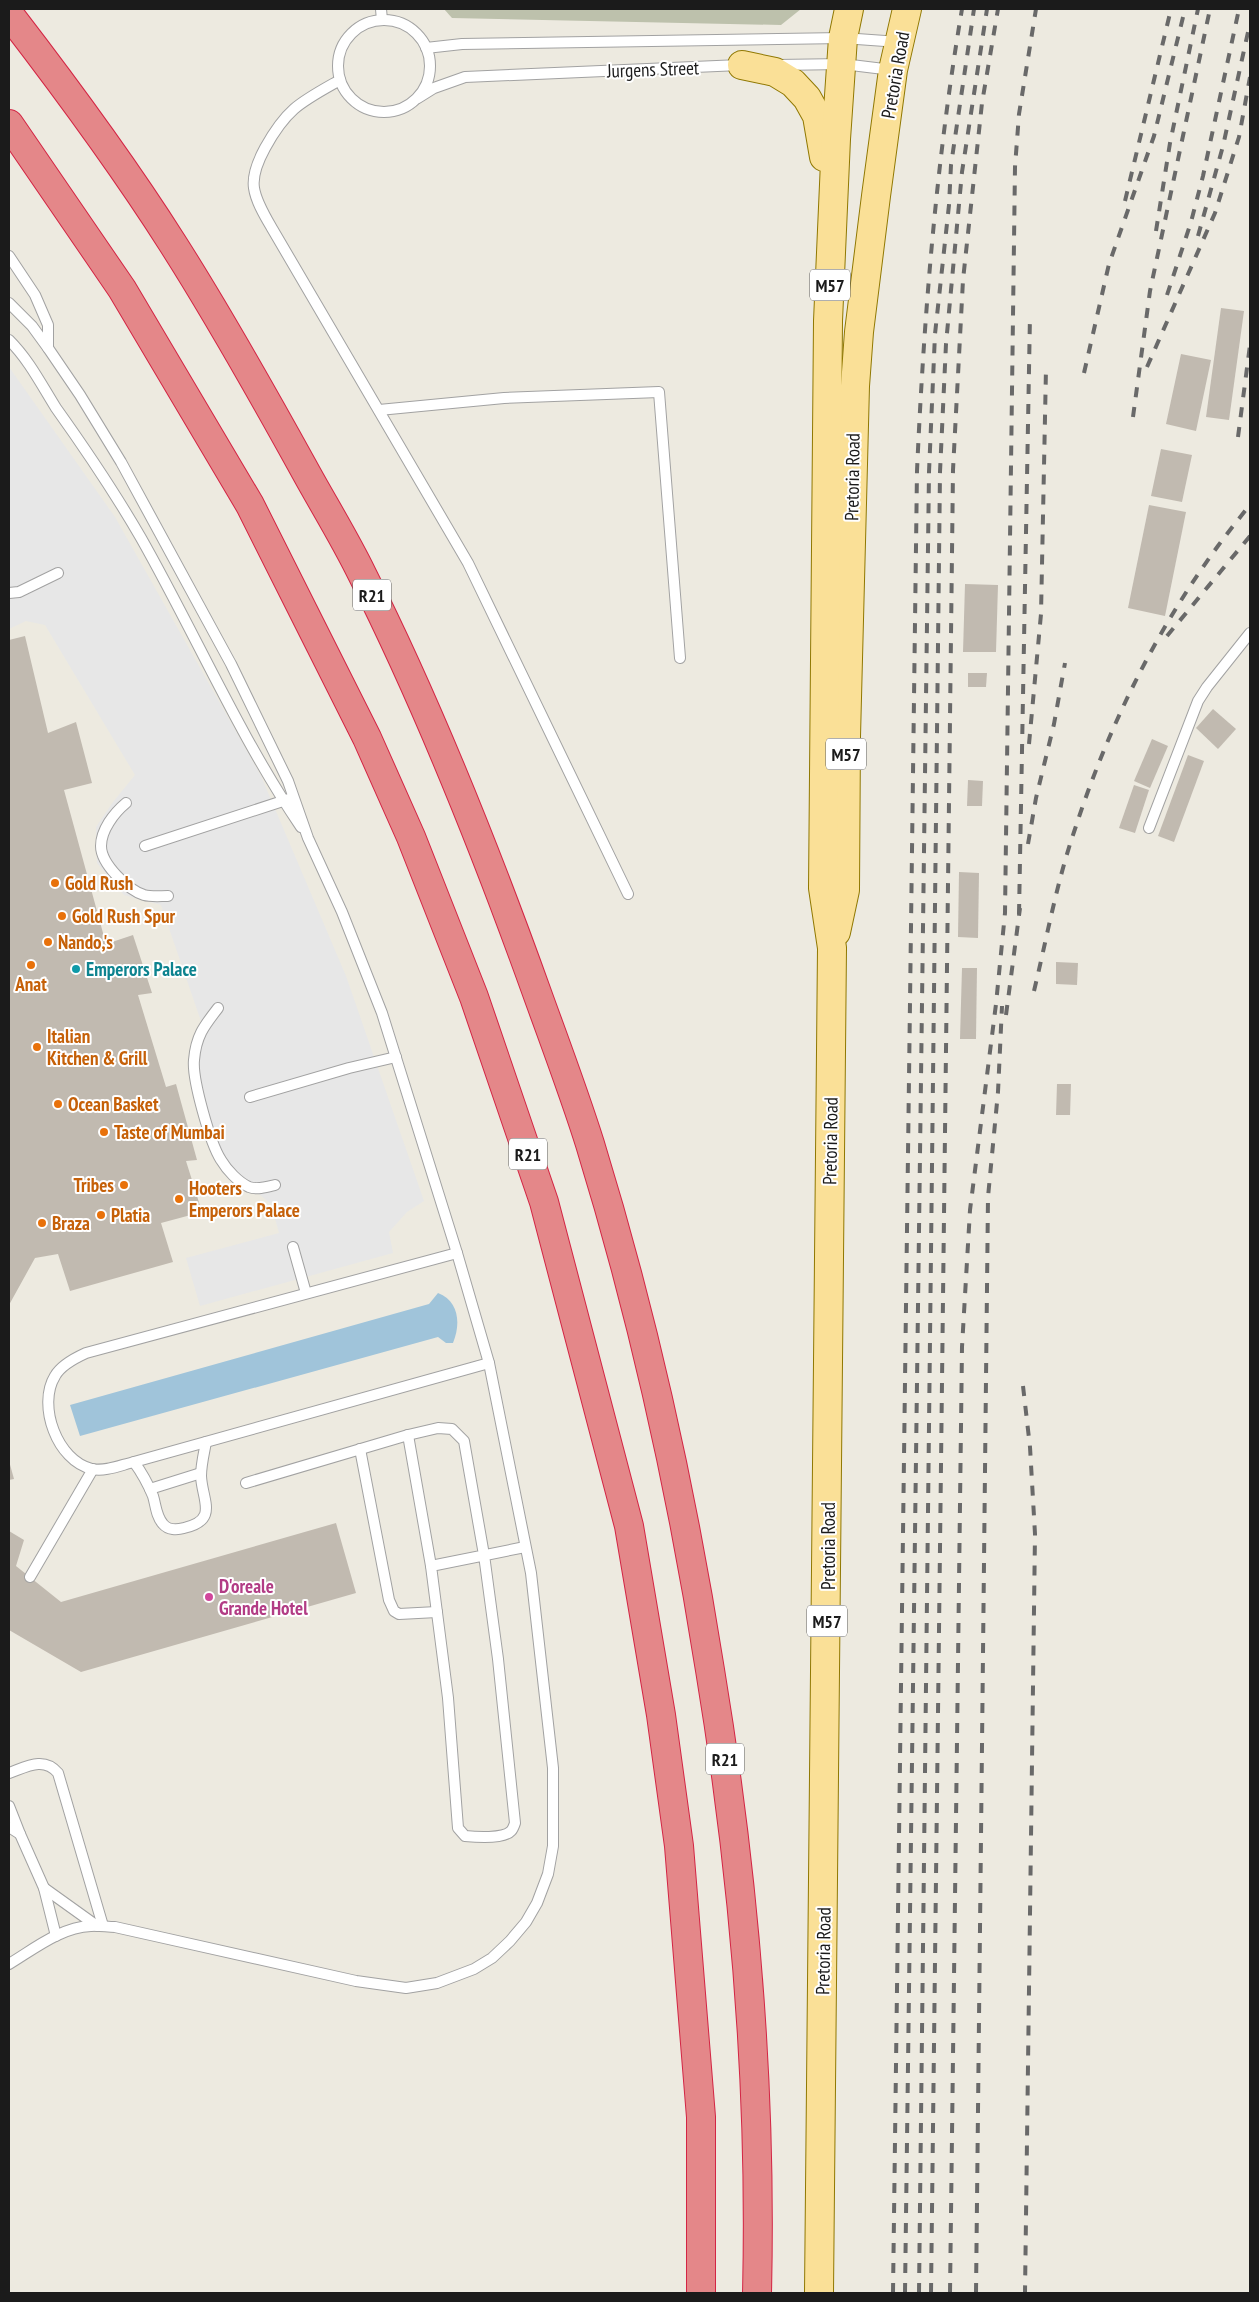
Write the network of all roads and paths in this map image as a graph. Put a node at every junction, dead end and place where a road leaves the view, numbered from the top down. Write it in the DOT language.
graph roads {
  1 [pos="381,9"];
  2 [pos="849,9"];
  3 [pos="907,9"];
  4 [pos="9,14"];
  5 [pos="382,20"];
  6 [pos="900,42"];
  7 [pos="426,48"];
  8 [pos="843,51"];
  9 [pos="742,65"];
  10 [pos="893,70"];
  11 [pos="340,80"];
  12 [pos="418,98"];
  13 [pos="9,124"];
  14 [pos="832,218"];
  15 [pos="9,256"];
  16 [pos="9,303"];
  17 [pos="9,340"];
  18 [pos="48,348"];
  19 [pos="379,410"];
  20 [pos="58,573"];
  21 [pos="9,583"];
  22 [pos="14,593"];
  23 [pos="1250,633"];
  24 [pos="680,658"];
  25 [pos="295,796"];
  26 [pos="284,802"];
  27 [pos="126,803"];
  28 [pos="1149,828"];
  29 [pos="308,838"];
  30 [pos="145,846"];
  31 [pos="628,894"];
  32 [pos="168,896"];
  33 [pos="832,948"];
  34 [pos="218,1008"];
  35 [pos="396,1057"];
  36 [pos="250,1097"];
  37 [pos="275,1185"];
  38 [pos="293,1247"];
  39 [pos="457,1253"];
  40 [pos="306,1293"];
  41 [pos="488,1363"];
  42 [pos="408,1435"];
  43 [pos="206,1442"];
  44 [pos="360,1449"];
  45 [pos="134,1462"];
  46 [pos="93,1469"];
  47 [pos="201,1474"];
  48 [pos="246,1483"];
  49 [pos="150,1489"];
  50 [pos="525,1548"];
  51 [pos="484,1555"];
  52 [pos="431,1566"];
  53 [pos="30,1577"];
  54 [pos="437,1612"];
  55 [pos="9,1773"];
  56 [pos="9,1806"];
  57 [pos="9,1827"];
  58 [pos="20,1834"];
  59 [pos="44,1888"];
  60 [pos="100,1926"];
  61 [pos="56,1936"];
  62 [pos="9,1964"];
  63 [pos="701,2293"];
  64 [pos="757,2293"];
  65 [pos="819,2293"];
  1 -- 5 [label="lane"];
  2 -- 8 [label="main road, Pretoria Road / M57"];
  3 -- 6 [label="main road, Pretoria Road / M57"];
  4 -- 64 [label="highway, R21"];
  5 -- 7 [label="lane"];
  5 -- 11 [label="lane"];
  6 -- 8 [label="lane, Jurgens Street"];
  6 -- 10 [label="main road, Pretoria Road / M57"];
  7 -- 8 [label="lane, Jurgens Street"];
  7 -- 12 [label="lane"];
  8 -- 9 [label="lane, Jurgens Street"];
  8 -- 10 [label="lane, Jurgens Street"];
  8 -- 14 [label="main road, Pretoria Road / M57"];
  9 -- 12 [label="lane, Jurgens Street"];
  9 -- 14 [label="main road"];
  10 -- 33 [label="main road, Pretoria Road / M57"];
  11 -- 12 [label="lane"];
  11 -- 19 [label="lane"];
  13 -- 63 [label="highway, R21"];
  14 -- 33 [label="main road, Pretoria Road / M57"];
  15 -- 18 [label="lane"];
  16 -- 18 [label="lane"];
  17 -- 26 [label="lane"];
  18 -- 25 [label="lane"];
  19 -- 24 [label="lane"];
  19 -- 31 [label="lane"];
  20 -- 22 [label="lane"];
  21 -- 22 [label="lane"];
  23 -- 28 [label="lane"];
  25 -- 26 [label="lane"];
  25 -- 29 [label="lane"];
  26 -- 29 [label="lane"];
  26 -- 30 [label="lane"];
  27 -- 32 [label="lane"];
  29 -- 35 [label="lane"];
  33 -- 65 [label="main road, Pretoria Road / M57"];
  34 -- 37 [label="lane"];
  35 -- 36 [label="lane"];
  35 -- 39 [label="lane"];
  38 -- 40 [label="lane"];
  39 -- 40 [label="lane"];
  39 -- 41 [label="lane"];
  40 -- 46 [label="lane"];
  41 -- 43 [label="lane"];
  41 -- 50 [label="lane"];
  42 -- 44 [label="lane"];
  42 -- 51 [label="lane"];
  42 -- 52 [label="lane"];
  43 -- 45 [label="lane"];
  43 -- 47 [label="lane"];
  44 -- 48 [label="lane"];
  44 -- 54 [label="lane"];
  45 -- 46 [label="lane"];
  45 -- 49 [label="lane"];
  46 -- 53 [label="lane"];
  47 -- 49 [label="lane"];
  47 -- 49 [label="lane"];
  50 -- 51 [label="lane"];
  50 -- 60 [label="lane"];
  51 -- 52 [label="lane"];
  51 -- 54 [label="lane"];
  52 -- 54 [label="lane"];
  55 -- 60 [label="lane"];
  56 -- 58 [label="lane"];
  57 -- 58 [label="lane"];
  58 -- 59 [label="lane"];
  59 -- 60 [label="lane"];
  59 -- 61 [label="lane"];
  60 -- 61 [label="lane"];
  61 -- 62 [label="lane"];
}
